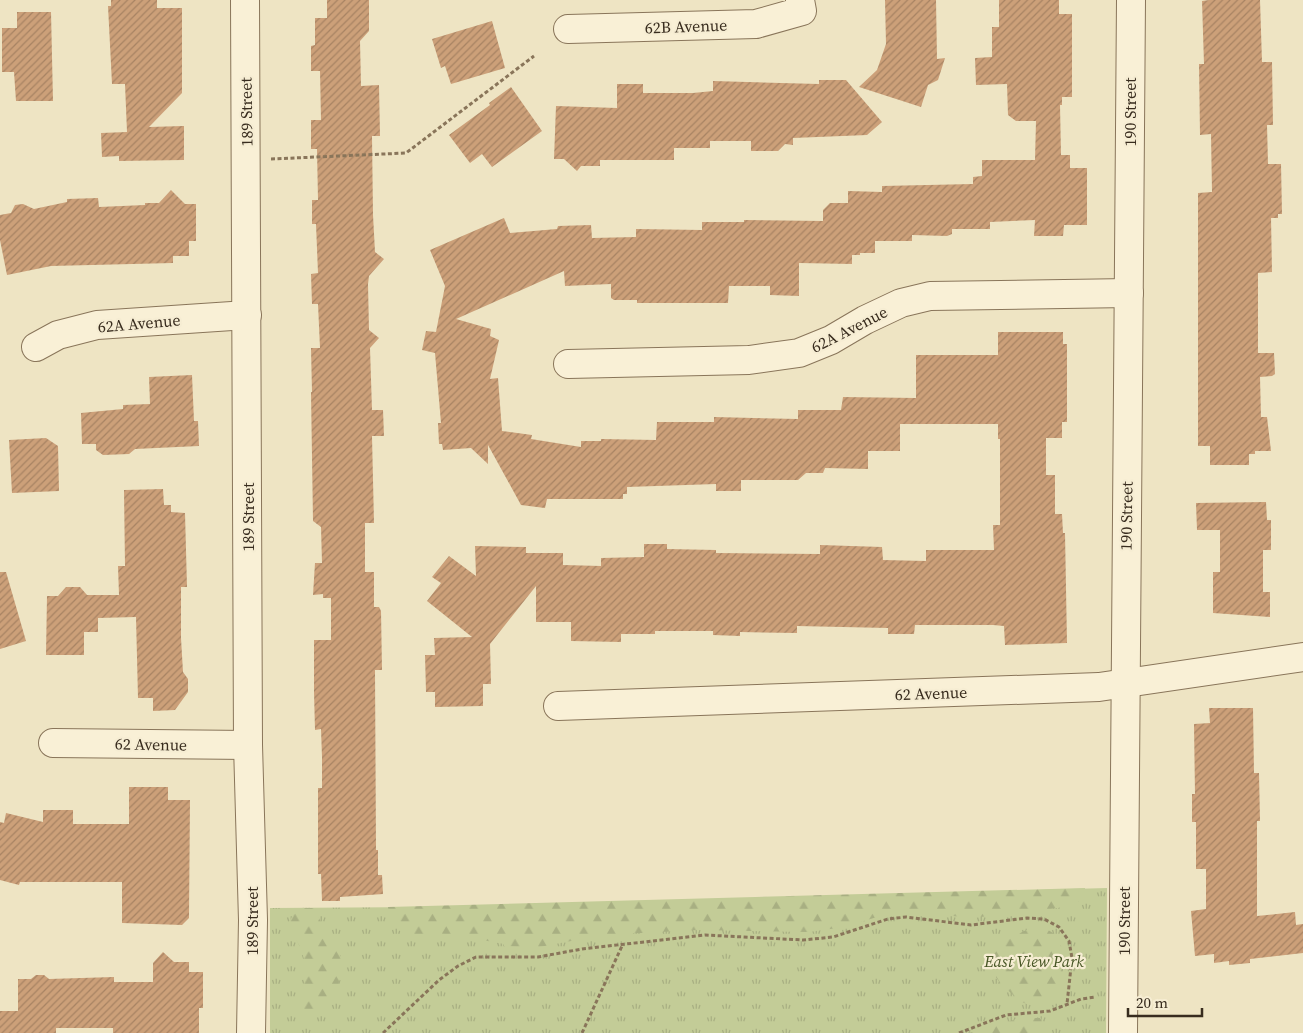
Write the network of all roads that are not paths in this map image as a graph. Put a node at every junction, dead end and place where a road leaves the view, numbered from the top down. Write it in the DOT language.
graph roads {
  1 [pos="245,0"];
  2 [pos="1131,0"];
  3 [pos="801,6"];
  4 [pos="568,29"];
  5 [pos="1129,293"];
  6 [pos="247,315"];
  7 [pos="36,347"];
  8 [pos="568,364"];
  9 [pos="1303,657"];
  10 [pos="1125,684"];
  11 [pos="558,706"];
  12 [pos="53,743"];
  13 [pos="248,745"];
  14 [pos="251,1033"];
  15 [pos="1123,1033"];
  1 -- 6 [label="street, 189 Street"];
  2 -- 5 [label="street, 190 Street"];
  3 -- 4 [label="street, 62B Avenue"];
  5 -- 8 [label="street, 62A Avenue"];
  5 -- 10 [label="street, 190 Street"];
  6 -- 7 [label="street, 62A Avenue"];
  6 -- 13 [label="street, 189 Street"];
  9 -- 10 [label="street, 62 Avenue"];
  10 -- 11 [label="street, 62 Avenue"];
  10 -- 15 [label="street, 190 Street"];
  12 -- 13 [label="street, 62 Avenue"];
  13 -- 14 [label="street, 189 Street"];
}
